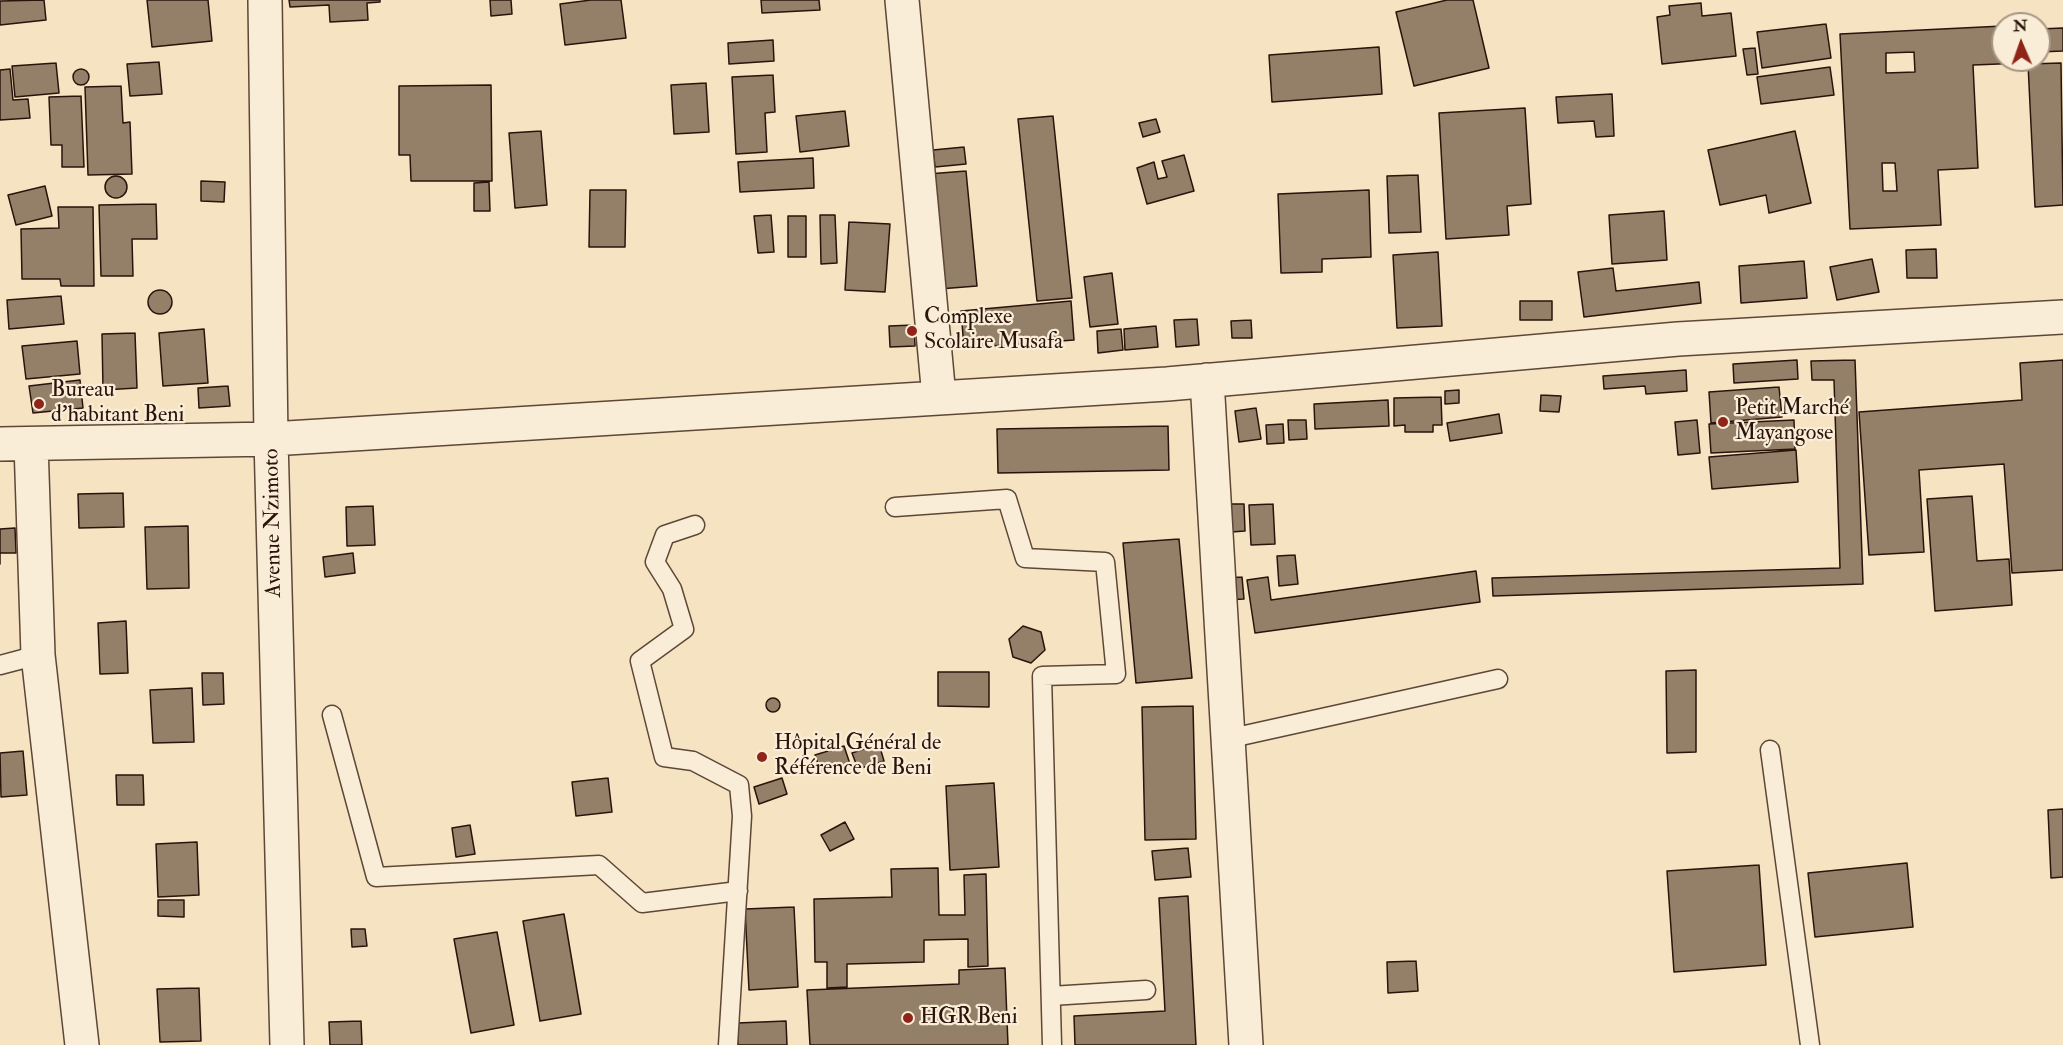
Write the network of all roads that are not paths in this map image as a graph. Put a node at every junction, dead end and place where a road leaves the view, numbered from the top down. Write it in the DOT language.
graph roads {
  1 [pos="265,0"];
  2 [pos="902,0"];
  3 [pos="2063,317"];
  4 [pos="1207,380"];
  5 [pos="939,397"];
  6 [pos="272,439"];
  7 [pos="16,444"];
  8 [pos="895,507"];
  9 [pos="694,525"];
  10 [pos="38,655"];
  11 [pos="0,665"];
  12 [pos="1498,679"];
  13 [pos="332,715"];
  14 [pos="1227,739"];
  15 [pos="1770,750"];
  16 [pos="738,891"];
  17 [pos="1146,990"];
  18 [pos="1051,996"];
  19 [pos="82,1045"];
  20 [pos="287,1045"];
  21 [pos="728,1045"];
  22 [pos="1052,1045"];
  23 [pos="1246,1045"];
  24 [pos="1810,1045"];
  1 -- 6 [label="street, Avenue Nzimoto"];
  2 -- 5 [label="street"];
  3 -- 4 [label="street"];
  4 -- 5 [label="street"];
  4 -- 14 [label="street"];
  5 -- 6 [label="street"];
  6 -- 7 [label="street"];
  6 -- 20 [label="street, Avenue Nzimoto"];
  7 -- 10 [label="street"];
  8 -- 18 [label="lane"];
  9 -- 16 [label="lane"];
  10 -- 11 [label="lane"];
  10 -- 19 [label="street"];
  12 -- 14 [label="lane"];
  13 -- 16 [label="lane"];
  14 -- 23 [label="street"];
  15 -- 24 [label="lane"];
  16 -- 21 [label="lane"];
  17 -- 18 [label="lane"];
  18 -- 22 [label="lane"];
}
